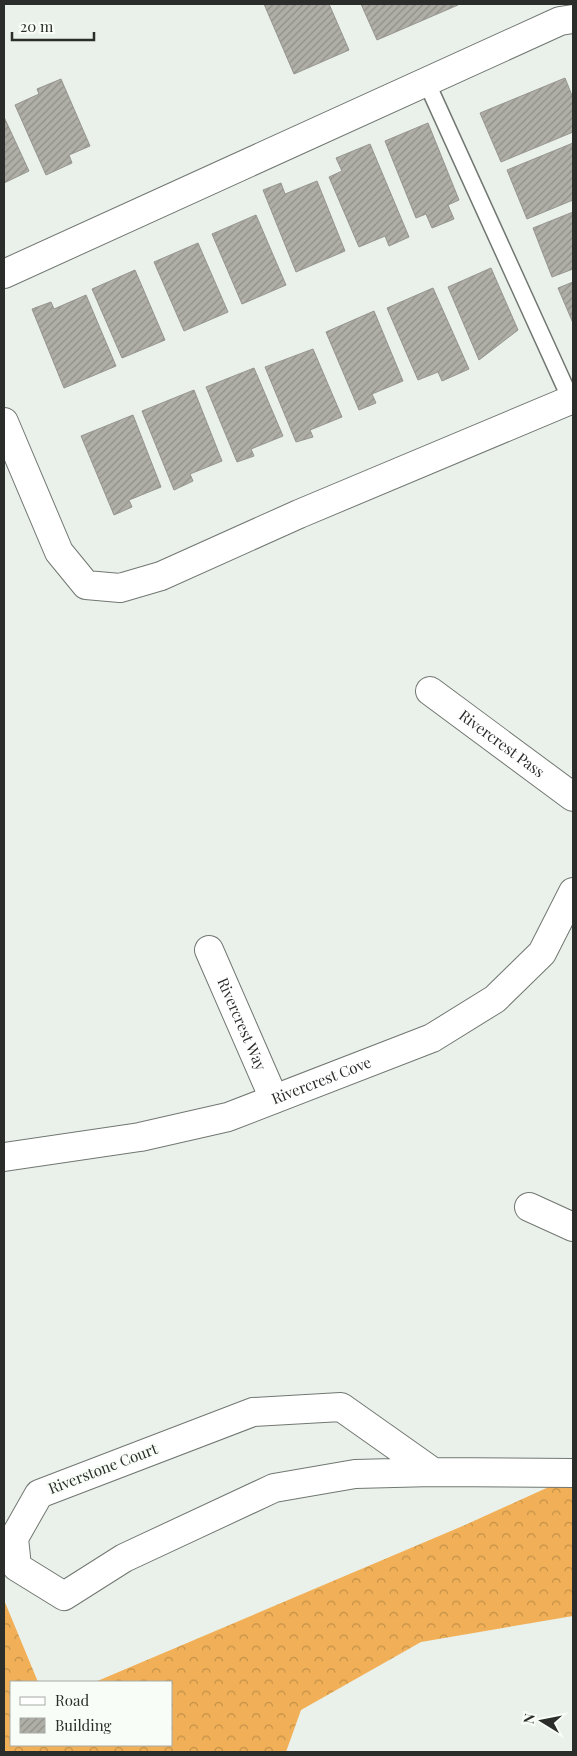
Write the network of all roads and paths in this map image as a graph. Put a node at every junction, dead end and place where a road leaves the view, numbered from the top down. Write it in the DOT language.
graph roads {
  1 [pos="573,19"];
  2 [pos="426,81"];
  3 [pos="4,274"];
  4 [pos="572,399"];
  5 [pos="4,422"];
  6 [pos="430,691"];
  7 [pos="573,797"];
  8 [pos="573,892"];
  9 [pos="209,950"];
  10 [pos="274,1099"];
  11 [pos="4,1157"];
  12 [pos="529,1207"];
  13 [pos="573,1227"];
  14 [pos="433,1472"];
  15 [pos="573,1473"];
  1 -- 2 [label="street"];
  2 -- 3 [label="street"];
  2 -- 4 [label="lane"];
  4 -- 5 [label="street"];
  6 -- 7 [label="street, Rivercrest Pass"];
  8 -- 10 [label="street, Rivercrest Cove"];
  9 -- 10 [label="street, Rivercrest Way"];
  10 -- 11 [label="street, Rivercrest Cove"];
  12 -- 13 [label="street"];
  14 -- 14 [label="street, Riverstone Court"];
  14 -- 15 [label="street, Riverstone Court"];
}
